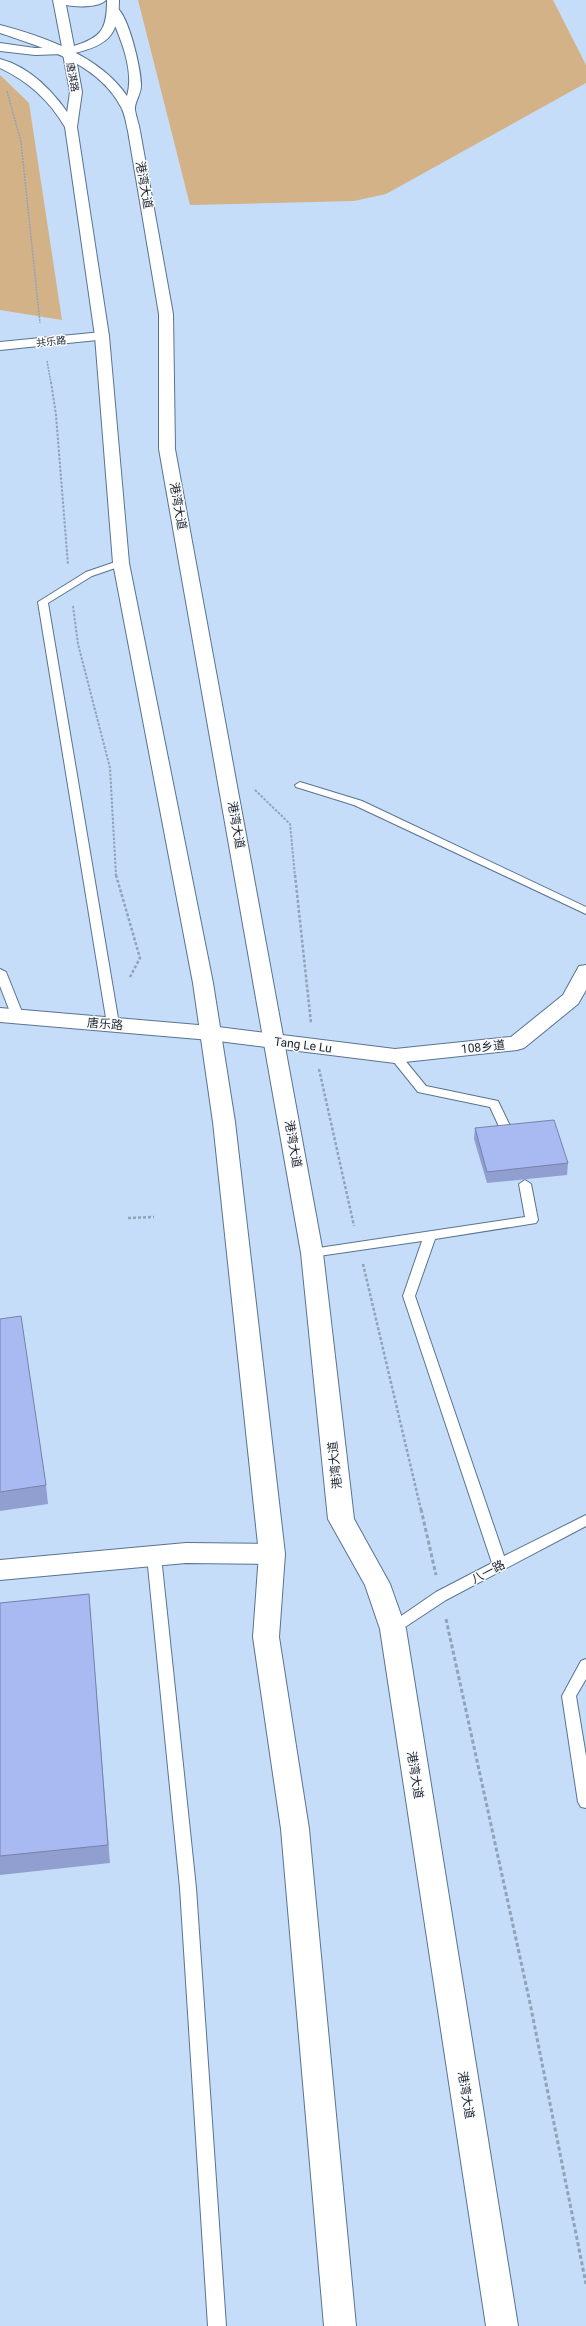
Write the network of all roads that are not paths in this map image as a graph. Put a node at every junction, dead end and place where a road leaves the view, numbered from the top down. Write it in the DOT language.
graph roads {
  1 [pos="59,0"];
  2 [pos="100,0"];
  3 [pos="113,5"];
  4 [pos="0,29"];
  5 [pos="0,47"];
  6 [pos="67,52"];
  7 [pos="0,63"];
  8 [pos="128,108"];
  9 [pos="71,127"];
  10 [pos="102,336"];
  11 [pos="0,346"];
  12 [pos="122,563"];
  13 [pos="300,785"];
  14 [pos="586,911"];
  15 [pos="586,970"];
  16 [pos="0,972"];
  17 [pos="9,1016"];
  18 [pos="113,1024"];
  19 [pos="210,1033"];
  20 [pos="275,1041"];
  21 [pos="395,1056"];
  22 [pos="506,1130"];
  23 [pos="525,1184"];
  24 [pos="430,1236"];
  25 [pos="312,1253"];
  26 [pos="586,1520"];
  27 [pos="272,1554"];
  28 [pos="154,1556"];
  29 [pos="500,1565"];
  30 [pos="0,1570"];
  31 [pos="392,1629"];
  32 [pos="586,1665"];
  33 [pos="586,1802"];
  34 [pos="217,2326"];
  35 [pos="340,2326"];
  36 [pos="502,2326"];
  1 -- 2 [label="main road"];
  1 -- 6 [label="main road, 唐淇路"];
  3 -- 6 [label="main road, 唐淇路"];
  3 -- 8 [label="main road"];
  4 -- 6 [label="main road, 港湾大道"];
  5 -- 6 [label="main road, 唐淇路"];
  6 -- 8 [label="main road, 港湾大道"];
  6 -- 9 [label="main road, 唐淇路"];
  7 -- 9 [label="main road"];
  8 -- 20 [label="main road, 港湾大道"];
  9 -- 10 [label="main road"];
  10 -- 11 [label="main road, 共乐路"];
  10 -- 12 [label="main road"];
  12 -- 18 [label="lane"];
  12 -- 19 [label="main road"];
  13 -- 14 [label="lane"];
  15 -- 21 [label="main road, 108乡道"];
  16 -- 17 [label="lane"];
  17 -- 18 [label="main road, 唐乐路"];
  18 -- 19 [label="main road, 唐乐路"];
  19 -- 20 [label="main road, Tang Le Lu"];
  19 -- 27 [label="main road"];
  20 -- 21 [label="main road, Tang Le Lu"];
  20 -- 25 [label="main road, 港湾大道"];
  21 -- 22 [label="lane"];
  23 -- 24 [label="lane"];
  24 -- 25 [label="lane"];
  24 -- 29 [label="lane"];
  25 -- 31 [label="main road, 港湾大道"];
  26 -- 29 [label="lane, 八一路"];
  27 -- 28 [label="main road"];
  27 -- 35 [label="main road"];
  28 -- 30 [label="main road"];
  28 -- 34 [label="lane"];
  29 -- 31 [label="lane, 八一路"];
  31 -- 36 [label="main road, 港湾大道"];
  32 -- 33 [label="lane"];
}
